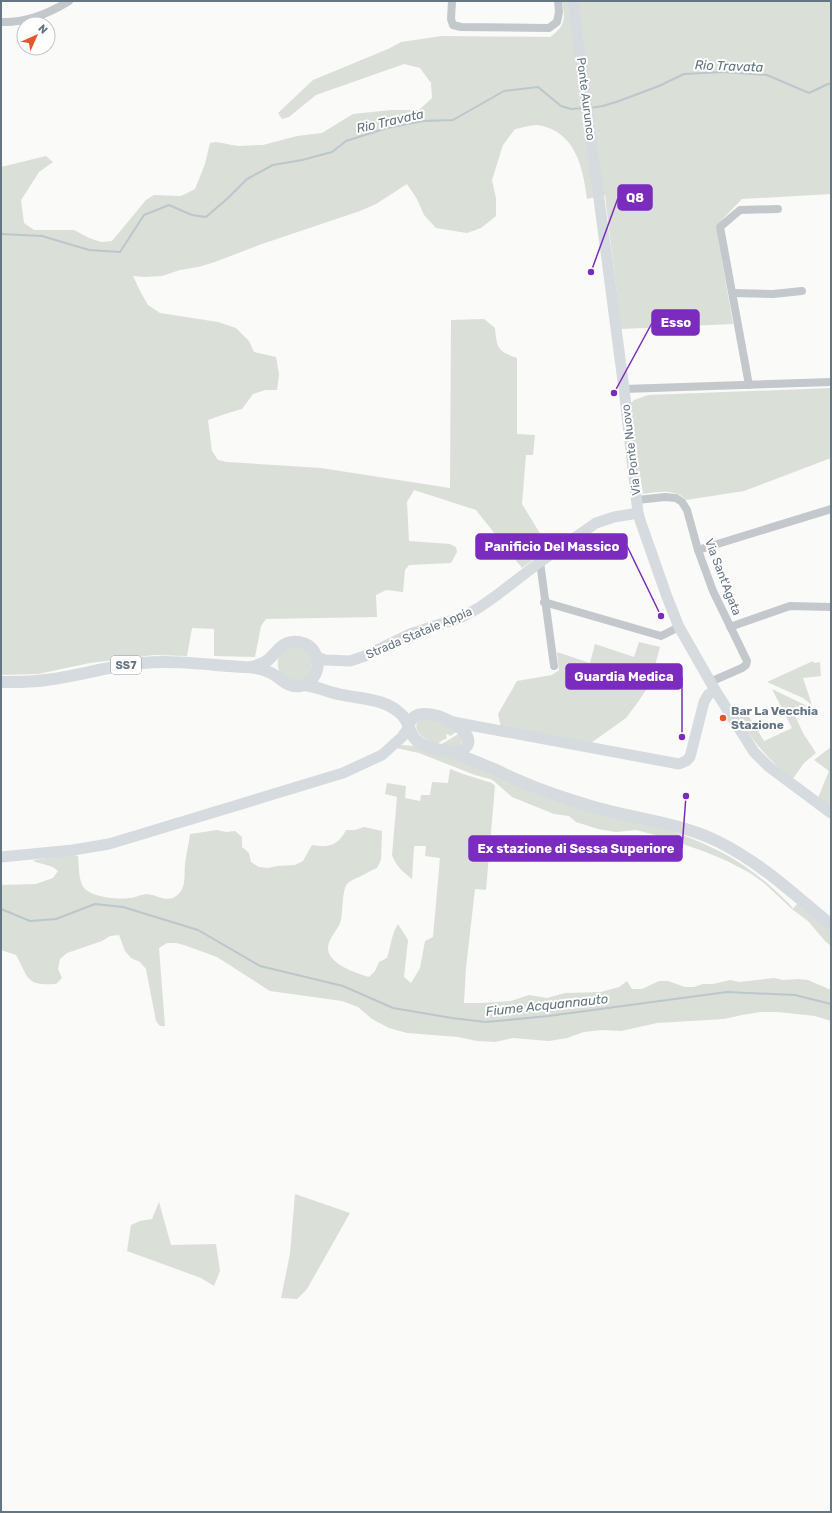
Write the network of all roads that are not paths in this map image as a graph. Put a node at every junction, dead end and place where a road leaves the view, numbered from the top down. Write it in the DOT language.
graph roads {
  1 [pos="68,1"];
  2 [pos="452,1"];
  3 [pos="558,1"];
  4 [pos="573,1"];
  5 [pos="1,22"];
  6 [pos="598,196"];
  7 [pos="778,209"];
  8 [pos="802,291"];
  9 [pos="733,293"];
  10 [pos="831,382"];
  11 [pos="749,385"];
  12 [pos="624,389"];
  13 [pos="637,500"];
  14 [pos="831,509"];
  15 [pos="638,513"];
  16 [pos="614,517"];
  17 [pos="647,540"];
  18 [pos="698,550"];
  19 [pos="540,562"];
  20 [pos="544,602"];
  21 [pos="831,607"];
  22 [pos="679,627"];
  23 [pos="730,627"];
  24 [pos="276,653"];
  25 [pos="317,666"];
  26 [pos="554,666"];
  27 [pos="252,667"];
  28 [pos="279,678"];
  29 [pos="1,682"];
  30 [pos="304,685"];
  31 [pos="712,686"];
  32 [pos="325,690"];
  33 [pos="384,704"];
  34 [pos="424,715"];
  35 [pos="453,722"];
  36 [pos="409,726"];
  37 [pos="480,728"];
  38 [pos="397,742"];
  39 [pos="467,742"];
  40 [pos="424,745"];
  41 [pos="452,753"];
  42 [pos="490,768"];
  43 [pos="831,813"];
  44 [pos="1,857"];
  45 [pos="831,925"];
  1 -- 5 [label="street"];
  2 -- 3 [label="street"];
  4 -- 6 [label="street, Ponte Aurunco"];
  6 -- 12 [label="street, Via Ponte Nuovo"];
  7 -- 9 [label="street"];
  8 -- 9 [label="street"];
  9 -- 11 [label="street"];
  10 -- 11 [label="street"];
  11 -- 12 [label="street"];
  12 -- 13 [label="street, Via Ponte Nuovo"];
  13 -- 15 [label="street, Via Ponte Nuovo"];
  13 -- 18 [label="street, Via Sant'Agata"];
  14 -- 18 [label="street"];
  15 -- 16 [label="street, Strada Statale Appia"];
  15 -- 17 [label="street"];
  16 -- 17 [label="street"];
  16 -- 19 [label="street, Strada Statale Appia"];
  17 -- 22 [label="street"];
  18 -- 23 [label="street, Via Sant'Agata"];
  19 -- 20 [label="street"];
  19 -- 25 [label="street, Strada Statale Appia"];
  20 -- 22 [label="street"];
  20 -- 26 [label="street"];
  21 -- 23 [label="street"];
  22 -- 31 [label="street"];
  23 -- 31 [label="street, Via Sant'Agata"];
  24 -- 25 [label="main road"];
  24 -- 27 [label="main road"];
  24 -- 28 [label="main road"];
  25 -- 30 [label="main road, Strada Statale Appia"];
  25 -- 32 [label="main road"];
  27 -- 28 [label="main road, SS7"];
  27 -- 29 [label="main road, SS7"];
  28 -- 30 [label="main road, SS7"];
  30 -- 32 [label="main road, SS7"];
  31 -- 37 [label="street"];
  31 -- 43 [label="street"];
  32 -- 33 [label="main road, SS7"];
  33 -- 34 [label="main road, SS7"];
  33 -- 36 [label="main road, SS7"];
  34 -- 35 [label="main road, SS7"];
  34 -- 36 [label="main road"];
  35 -- 37 [label="street"];
  35 -- 39 [label="main road, SS7"];
  36 -- 38 [label="street"];
  36 -- 40 [label="main road, SS7"];
  37 -- 39 [label="street"];
  38 -- 40 [label="street"];
  38 -- 44 [label="street"];
  39 -- 41 [label="main road"];
  39 -- 42 [label="main road, SS7"];
  40 -- 41 [label="main road, SS7"];
  41 -- 42 [label="main road, SS7"];
  42 -- 45 [label="main road, SS7"];
}
